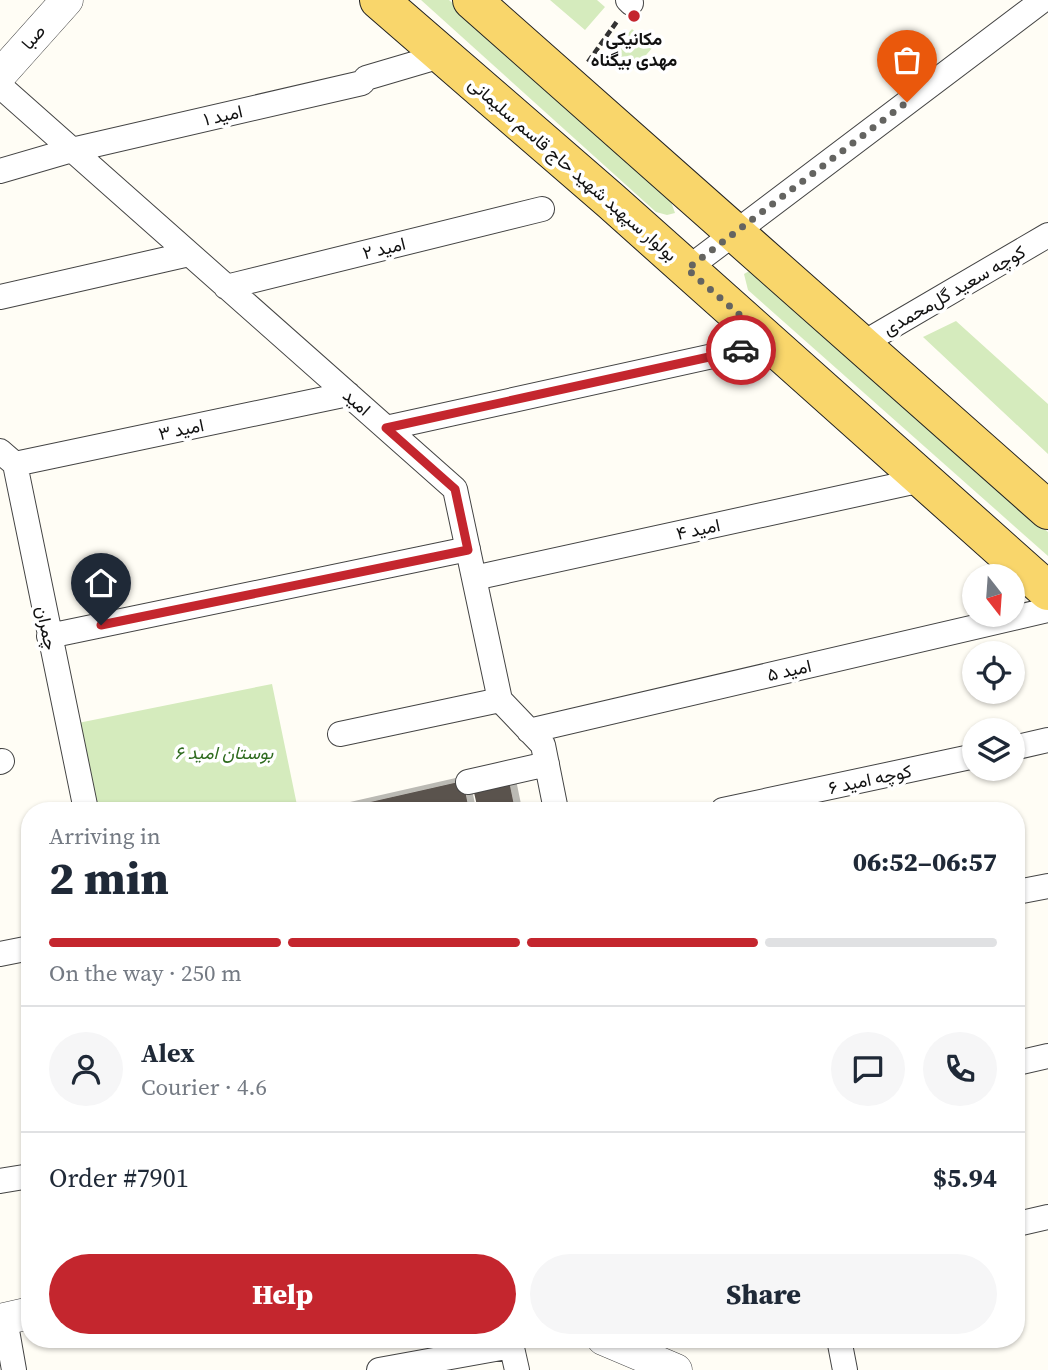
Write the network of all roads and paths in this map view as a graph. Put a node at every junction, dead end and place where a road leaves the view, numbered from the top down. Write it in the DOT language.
graph roads {
  1 [pos="67,0"];
  2 [pos="379,0"];
  3 [pos="472,0"];
  4 [pos="629,1"];
  5 [pos="1043,8"];
  6 [pos="444,55"];
  7 [pos="0,75"];
  8 [pos="0,86"];
  9 [pos="569,88"];
  10 [pos="72,150"];
  11 [pos="0,171"];
  12 [pos="542,209"];
  13 [pos="732,233"];
  14 [pos="1048,234"];
  15 [pos="189,254"];
  16 [pos="687,269"];
  17 [pos="226,286"];
  18 [pos="0,297"];
  19 [pos="772,343"];
  20 [pos="860,345"];
  21 [pos="348,394"];
  22 [pos="386,428"];
  23 [pos="7,457"];
  24 [pos="922,480"];
  25 [pos="1048,510"];
  26 [pos="468,550"];
  27 [pos="474,578"];
  28 [pos="1048,591"];
  29 [pos="1048,610"];
  30 [pos="49,636"];
  31 [pos="500,700"];
  32 [pos="529,730"];
  33 [pos="340,734"];
  34 [pos="1048,740"];
  35 [pos="1025,745"];
  36 [pos="962,759"];
  37 [pos="547,764"];
  38 [pos="468,782"];
  39 [pos="84,802"];
  40 [pos="554,802"];
  41 [pos="760,802"];
  42 [pos="1048,886"];
  43 [pos="1025,890"];
  44 [pos="21,950"];
  45 [pos="0,954"];
  46 [pos="1048,1056"];
  47 [pos="1025,1061"];
  48 [pos="21,1178"];
  49 [pos="0,1181"];
  50 [pos="1048,1217"];
  51 [pos="1025,1222"];
  52 [pos="11,1317"];
  53 [pos="624,1348"];
  54 [pos="841,1348"];
  55 [pos="513,1352"];
  56 [pos="14,1370"];
  57 [pos="379,1370"];
  58 [pos="676,1370"];
  59 [pos="845,1370"];
  1 -- 7 [label="street, صبا"];
  2 -- 6 [label="main road, بولوار سپهبد شهید حاج قاسم سلیمانی"];
  3 -- 9 [label="main road"];
  4 -- 9 [label="path"];
  5 -- 13 [label="street"];
  6 -- 10 [label="street, امید ۱"];
  6 -- 16 [label="main road, بولوار سپهبد شهید حاج قاسم سلیمانی"];
  8 -- 10 [label="street, امید"];
  9 -- 13 [label="main road"];
  10 -- 11 [label="street, امید ۱"];
  10 -- 15 [label="street, امید"];
  12 -- 17 [label="street, امید ۲"];
  13 -- 16 [label="street"];
  13 -- 20 [label="main road"];
  14 -- 20 [label="street, کوچه سعید گل‌محمدی"];
  15 -- 17 [label="street, امید"];
  15 -- 18 [label="street"];
  16 -- 19 [label="main road, بولوار سپهبد شهید حاج قاسم سلیمانی"];
  17 -- 21 [label="street, امید"];
  19 -- 22 [label="street"];
  19 -- 24 [label="main road, بولوار سپهبد شهید حاج قاسم سلیمانی"];
  20 -- 25 [label="main road"];
  21 -- 22 [label="street, امید"];
  21 -- 23 [label="street, امید ۳"];
  22 -- 26 [label="street, امید"];
  23 -- 30 [label="street, چمران"];
  24 -- 27 [label="street, امید ۴"];
  24 -- 28 [label="main road, بولوار سپهبد شهید حاج قاسم سلیمانی"];
  26 -- 27 [label="street, امید"];
  26 -- 30 [label="street"];
  27 -- 31 [label="street, امید"];
  29 -- 32 [label="street, امید ۵"];
  30 -- 39 [label="street, چمران"];
  31 -- 32 [label="street"];
  31 -- 33 [label="street"];
  32 -- 37 [label="street"];
  34 -- 35 [label="street"];
  36 -- 41 [label="street, کوچه امید ۶"];
  37 -- 38 [label="street"];
  37 -- 40 [label="street"];
  42 -- 43 [label="street"];
  44 -- 45 [label="street"];
  46 -- 47 [label="street"];
  48 -- 49 [label="street"];
  50 -- 51 [label="street"];
  52 -- 56 [label="street"];
  53 -- 58 [label="street"];
  54 -- 59 [label="street"];
  55 -- 57 [label="street"];
}
